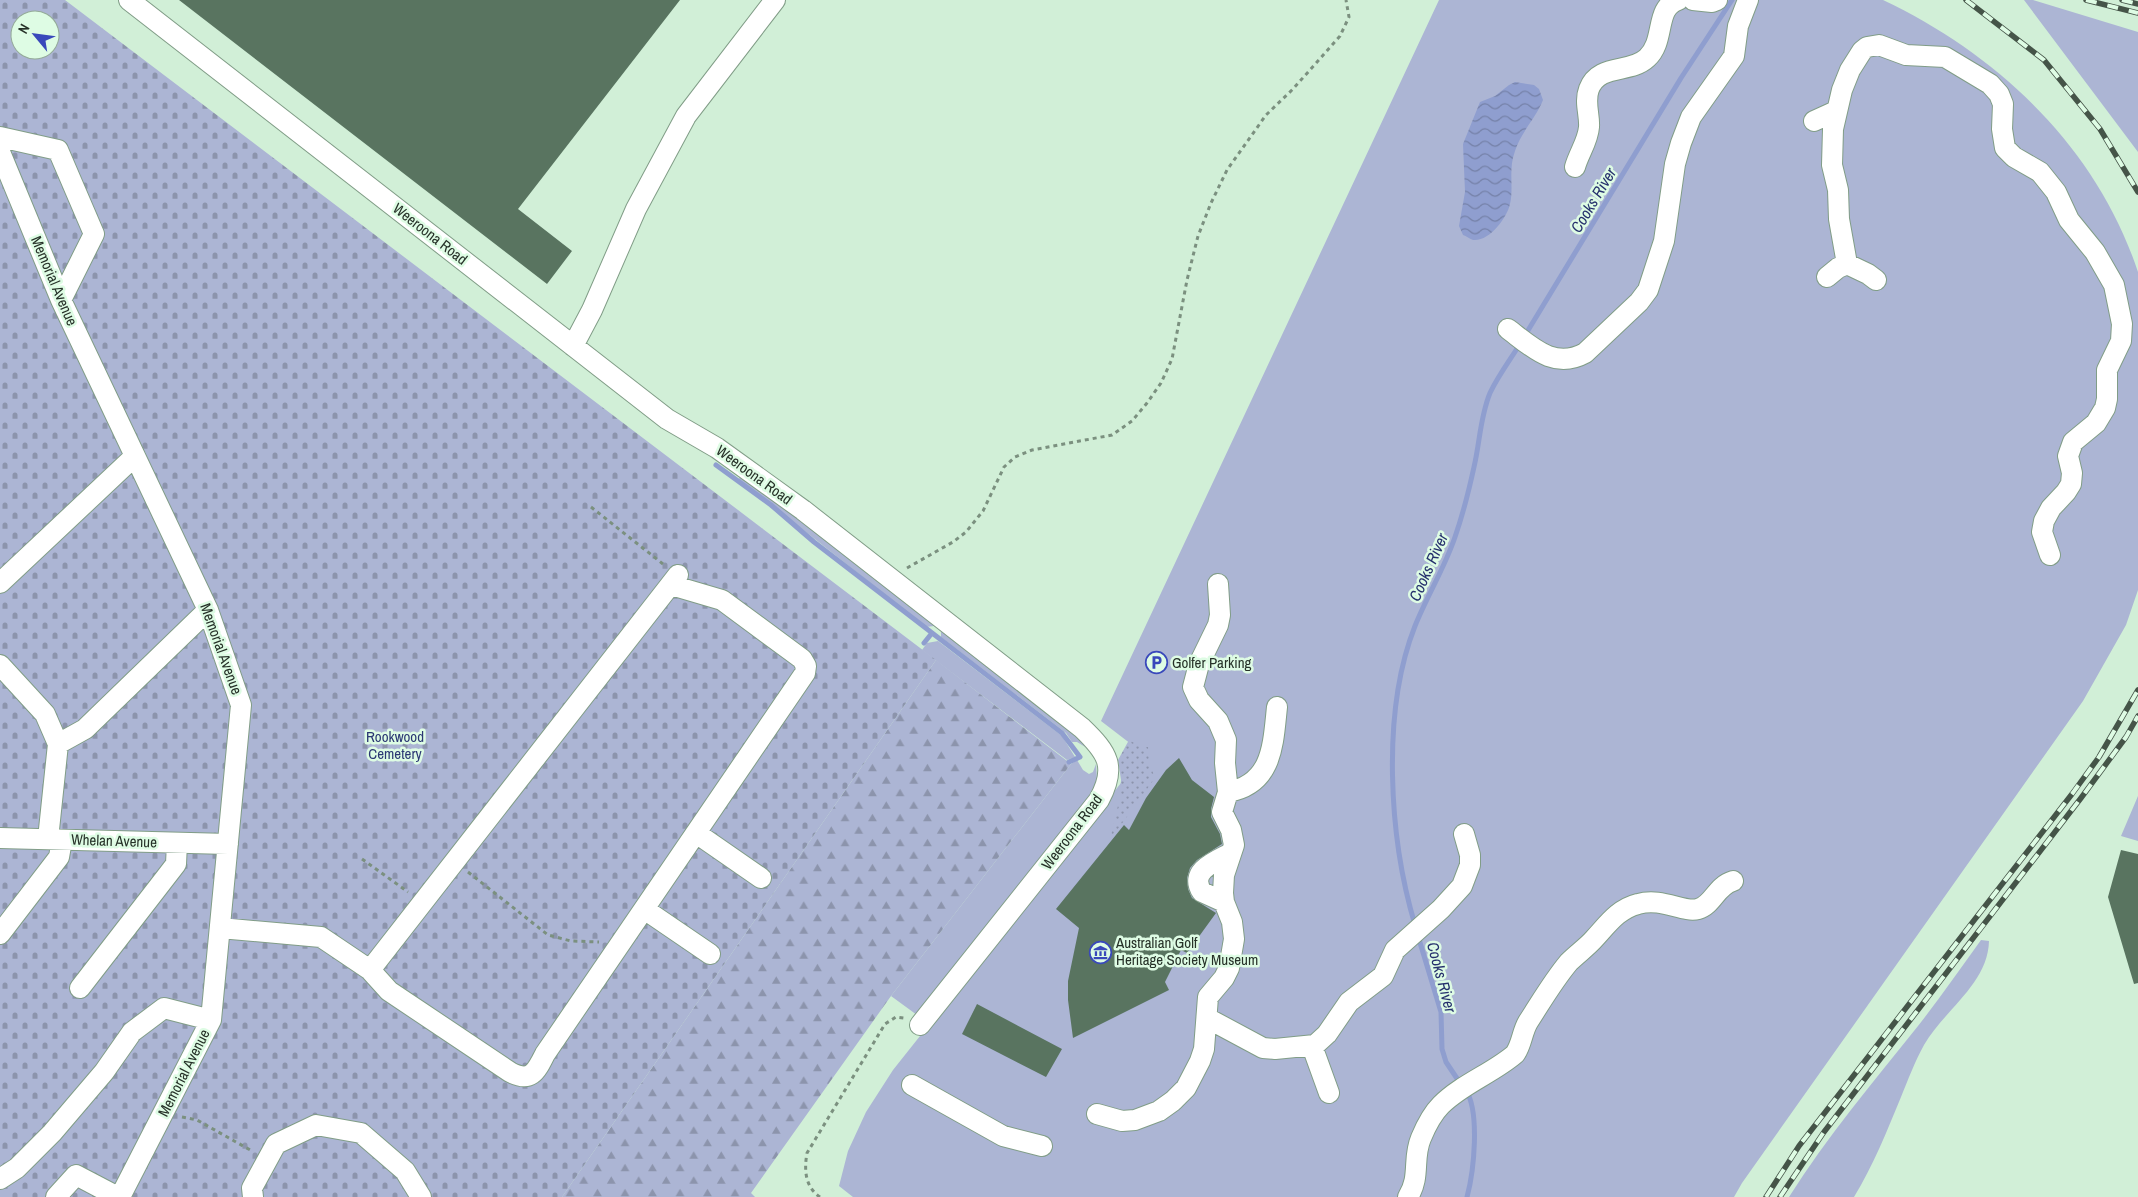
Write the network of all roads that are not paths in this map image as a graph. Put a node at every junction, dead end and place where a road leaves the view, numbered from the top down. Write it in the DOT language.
graph roads {
  1 [pos="130,0"];
  2 [pos="775,0"];
  3 [pos="1678,0"];
  4 [pos="1748,0"];
  5 [pos="1836,111"];
  6 [pos="1814,121"];
  7 [pos="0,137"];
  8 [pos="0,152"];
  9 [pos="1575,166"];
  10 [pos="1847,264"];
  11 [pos="1827,277"];
  12 [pos="1876,280"];
  13 [pos="61,300"];
  14 [pos="1508,329"];
  15 [pos="573,346"];
  16 [pos="135,456"];
  17 [pos="2050,554"];
  18 [pos="0,583"];
  19 [pos="1218,584"];
  20 [pos="208,610"];
  21 [pos="0,665"];
  22 [pos="1277,707"];
  23 [pos="58,744"];
  24 [pos="1228,792"];
  25 [pos="696,833"];
  26 [pos="1464,834"];
  27 [pos="0,838"];
  28 [pos="55,839"];
  29 [pos="177,843"];
  30 [pos="228,844"];
  31 [pos="761,878"];
  32 [pos="1733,881"];
  33 [pos="644,909"];
  34 [pos="220,928"];
  35 [pos="0,934"];
  36 [pos="710,954"];
  37 [pos="370,970"];
  38 [pos="80,988"];
  39 [pos="1207,1018"];
  40 [pos="211,1020"];
  41 [pos="920,1025"];
  42 [pos="1312,1046"];
  43 [pos="912,1085"];
  44 [pos="1329,1093"];
  45 [pos="1097,1114"];
  46 [pos="1042,1146"];
  47 [pos="0,1179"];
  48 [pos="56,1197"];
  49 [pos="119,1197"];
  50 [pos="253,1197"];
  51 [pos="420,1197"];
  52 [pos="1408,1197"];
  1 -- 15 [label="street, Weeroona Road"];
  2 -- 15 [label="street"];
  3 -- 9 [label="street"];
  4 -- 14 [label="street"];
  5 -- 6 [label="street"];
  5 -- 10 [label="street"];
  5 -- 17 [label="street"];
  7 -- 13 [label="street"];
  8 -- 13 [label="street, Memorial Avenue"];
  10 -- 11 [label="street"];
  10 -- 12 [label="street"];
  13 -- 16 [label="street, Memorial Avenue"];
  15 -- 41 [label="street, Weeroona Road"];
  16 -- 18 [label="street"];
  16 -- 20 [label="street, Memorial Avenue"];
  19 -- 24 [label="street"];
  20 -- 23 [label="street"];
  20 -- 30 [label="street, Memorial Avenue"];
  21 -- 23 [label="street"];
  22 -- 24 [label="street"];
  23 -- 28 [label="street"];
  24 -- 39 [label="street"];
  25 -- 31 [label="street"];
  25 -- 33 [label="street"];
  25 -- 37 [label="street"];
  26 -- 42 [label="street"];
  27 -- 28 [label="street, Whelan Avenue"];
  28 -- 29 [label="street, Whelan Avenue"];
  28 -- 35 [label="street"];
  29 -- 30 [label="street, Whelan Avenue"];
  29 -- 38 [label="street"];
  30 -- 34 [label="street, Memorial Avenue"];
  32 -- 52 [label="street"];
  33 -- 36 [label="street"];
  33 -- 37 [label="street"];
  34 -- 37 [label="street"];
  34 -- 40 [label="street, Memorial Avenue"];
  39 -- 42 [label="street"];
  39 -- 45 [label="street"];
  40 -- 47 [label="street"];
  40 -- 49 [label="street, Memorial Avenue"];
  42 -- 44 [label="street"];
  43 -- 46 [label="street"];
  48 -- 49 [label="street"];
  50 -- 51 [label="street"];
}
